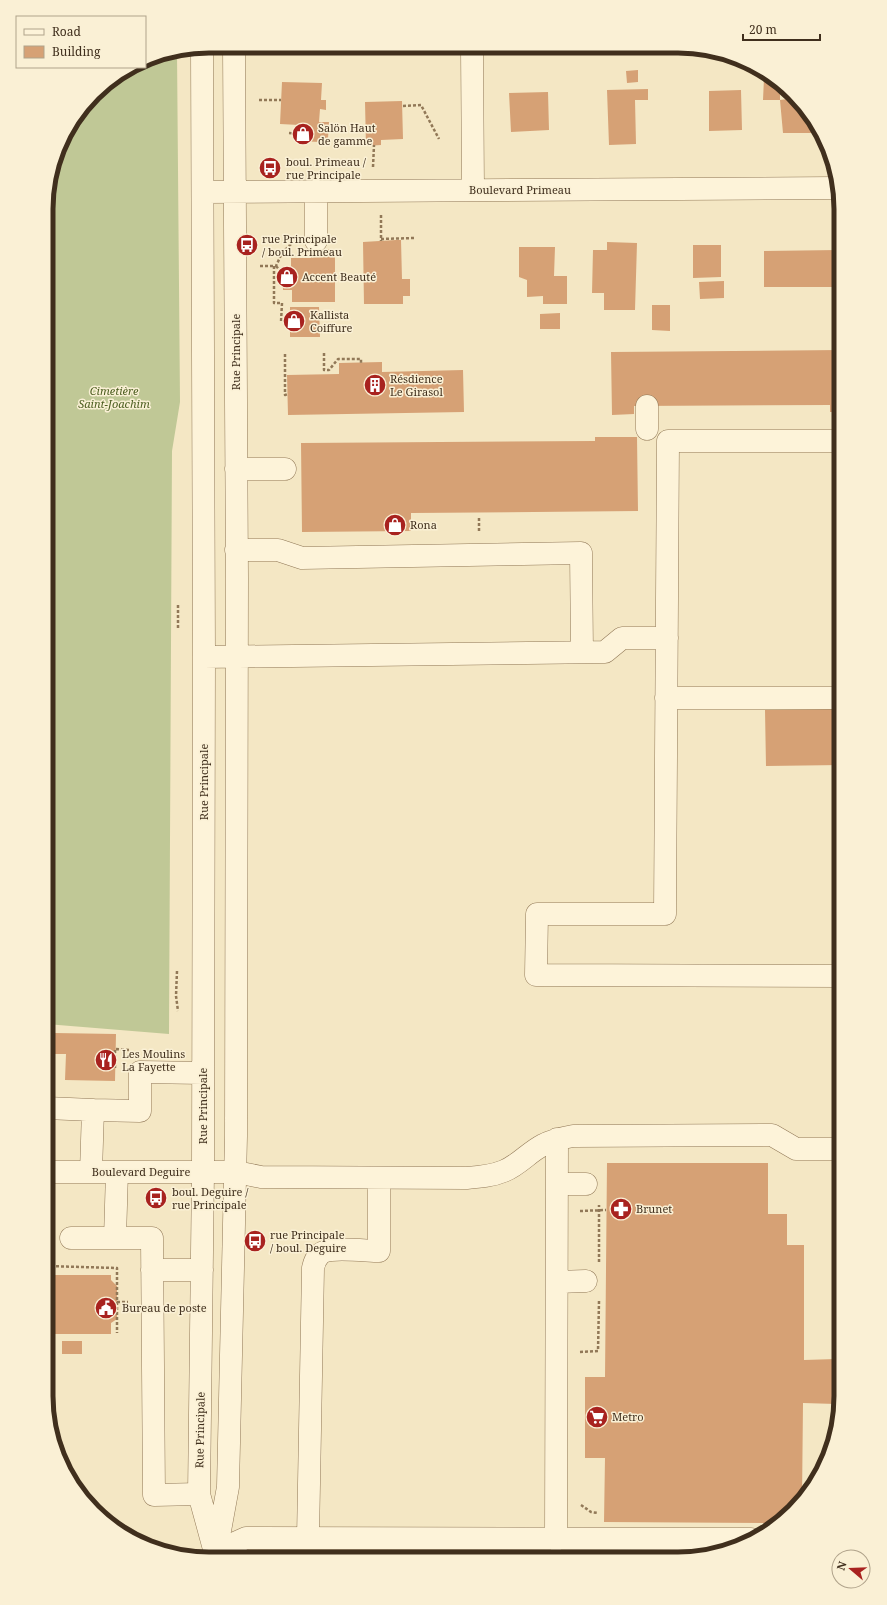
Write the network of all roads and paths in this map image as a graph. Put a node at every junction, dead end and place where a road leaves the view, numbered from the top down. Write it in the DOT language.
graph roads {
  1 [pos="202,53"];
  2 [pos="234,53"];
  3 [pos="472,53"];
  4 [pos="253,100"];
  5 [pos="281,100"];
  6 [pos="403,106"];
  7 [pos="289,134"];
  8 [pos="298,134"];
  9 [pos="439,139"];
  10 [pos="374,145"];
  11 [pos="373,167"];
  12 [pos="833,188"];
  13 [pos="474,190"];
  14 [pos="236,191"];
  15 [pos="316,191"];
  16 [pos="203,192"];
  17 [pos="381,215"];
  18 [pos="415,238"];
  19 [pos="307,240"];
  20 [pos="254,266"];
  21 [pos="275,266"];
  22 [pos="283,274"];
  23 [pos="290,322"];
  24 [pos="324,353"];
  25 [pos="285,354"];
  26 [pos="361,363"];
  27 [pos="288,394"];
  28 [pos="647,406"];
  29 [pos="646,429"];
  30 [pos="834,441"];
  31 [pos="236,469"];
  32 [pos="285,469"];
  33 [pos="236,550"];
  34 [pos="667,638"];
  35 [pos="582,652"];
  36 [pos="204,657"];
  37 [pos="237,657"];
  38 [pos="666,698"];
  39 [pos="834,698"];
  40 [pos="834,976"];
  41 [pos="203,1073"];
  42 [pos="53,1108"];
  43 [pos="93,1110"];
  44 [pos="557,1139"];
  45 [pos="834,1149"];
  46 [pos="53,1172"];
  47 [pos="91,1172"];
  48 [pos="117,1172"];
  49 [pos="203,1172"];
  50 [pos="236,1172"];
  51 [pos="379,1178"];
  52 [pos="557,1184"];
  53 [pos="586,1184"];
  54 [pos="599,1204"];
  55 [pos="599,1210"];
  56 [pos="606,1210"];
  57 [pos="574,1211"];
  58 [pos="71,1238"];
  59 [pos="115,1238"];
  60 [pos="53,1266"];
  61 [pos="152,1270"];
  62 [pos="202,1270"];
  63 [pos="595,1281"];
  64 [pos="557,1282"];
  65 [pos="117,1333"];
  66 [pos="576,1352"];
  67 [pos="199,1494"];
  68 [pos="579,1503"];
  69 [pos="599,1513"];
  70 [pos="308,1538"];
  71 [pos="740,1539"];
  72 [pos="556,1540"];
  73 [pos="214,1552"];
  74 [pos="216,1552"];
  75 [pos="220,1552"];
  1 -- 16 [label="street, Rue Principale"];
  2 -- 14 [label="street, Rue Principale"];
  3 -- 13 [label="street"];
  4 -- 5 [label="path"];
  6 -- 9 [label="path"];
  7 -- 8 [label="path"];
  10 -- 11 [label="path"];
  12 -- 13 [label="street, Boulevard Primeau"];
  13 -- 15 [label="street, Boulevard Primeau"];
  14 -- 15 [label="street, Boulevard Primeau"];
  14 -- 16 [label="street, Boulevard Primeau"];
  14 -- 31 [label="street, Rue Principale"];
  15 -- 19 [label="street"];
  16 -- 36 [label="street, Rue Principale"];
  17 -- 18 [label="path"];
  19 -- 21 [label="path"];
  20 -- 21 [label="path"];
  21 -- 22 [label="path"];
  21 -- 23 [label="path"];
  24 -- 26 [label="path"];
  25 -- 27 [label="path"];
  28 -- 29 [label="street"];
  30 -- 34 [label="street"];
  31 -- 32 [label="street"];
  31 -- 33 [label="street, Rue Principale"];
  33 -- 35 [label="street"];
  33 -- 37 [label="street, Rue Principale"];
  34 -- 35 [label="street"];
  34 -- 38 [label="street"];
  35 -- 37 [label="street"];
  36 -- 37 [label="street"];
  36 -- 41 [label="street, Rue Principale"];
  37 -- 50 [label="street, Rue Principale"];
  38 -- 39 [label="street"];
  38 -- 40 [label="street"];
  41 -- 43 [label="street"];
  41 -- 49 [label="street, Rue Principale"];
  42 -- 43 [label="street"];
  43 -- 47 [label="street"];
  44 -- 45 [label="street, Boulevard Deguire"];
  44 -- 51 [label="street, Boulevard Deguire"];
  44 -- 52 [label="street"];
  46 -- 47 [label="street, Boulevard Deguire"];
  47 -- 48 [label="street, Boulevard Deguire"];
  48 -- 49 [label="street, Boulevard Deguire"];
  48 -- 59 [label="street"];
  49 -- 50 [label="street, Boulevard Deguire"];
  49 -- 62 [label="street, Rue Principale"];
  50 -- 51 [label="street, Boulevard Deguire"];
  50 -- 74 [label="street, Rue Principale"];
  51 -- 70 [label="street"];
  52 -- 53 [label="street"];
  52 -- 64 [label="street"];
  54 -- 55 [label="path"];
  55 -- 56 [label="path"];
  55 -- 57 [label="path"];
  55 -- 63 [label="path"];
  58 -- 59 [label="street"];
  59 -- 61 [label="street"];
  60 -- 65 [label="path"];
  61 -- 62 [label="street"];
  61 -- 67 [label="street"];
  62 -- 67 [label="street, Rue Principale"];
  63 -- 64 [label="street"];
  63 -- 66 [label="path"];
  64 -- 72 [label="street"];
  67 -- 73 [label="street, Rue Principale"];
  68 -- 69 [label="path"];
  70 -- 72 [label="street"];
  70 -- 75 [label="street"];
  71 -- 72 [label="street"];
}
